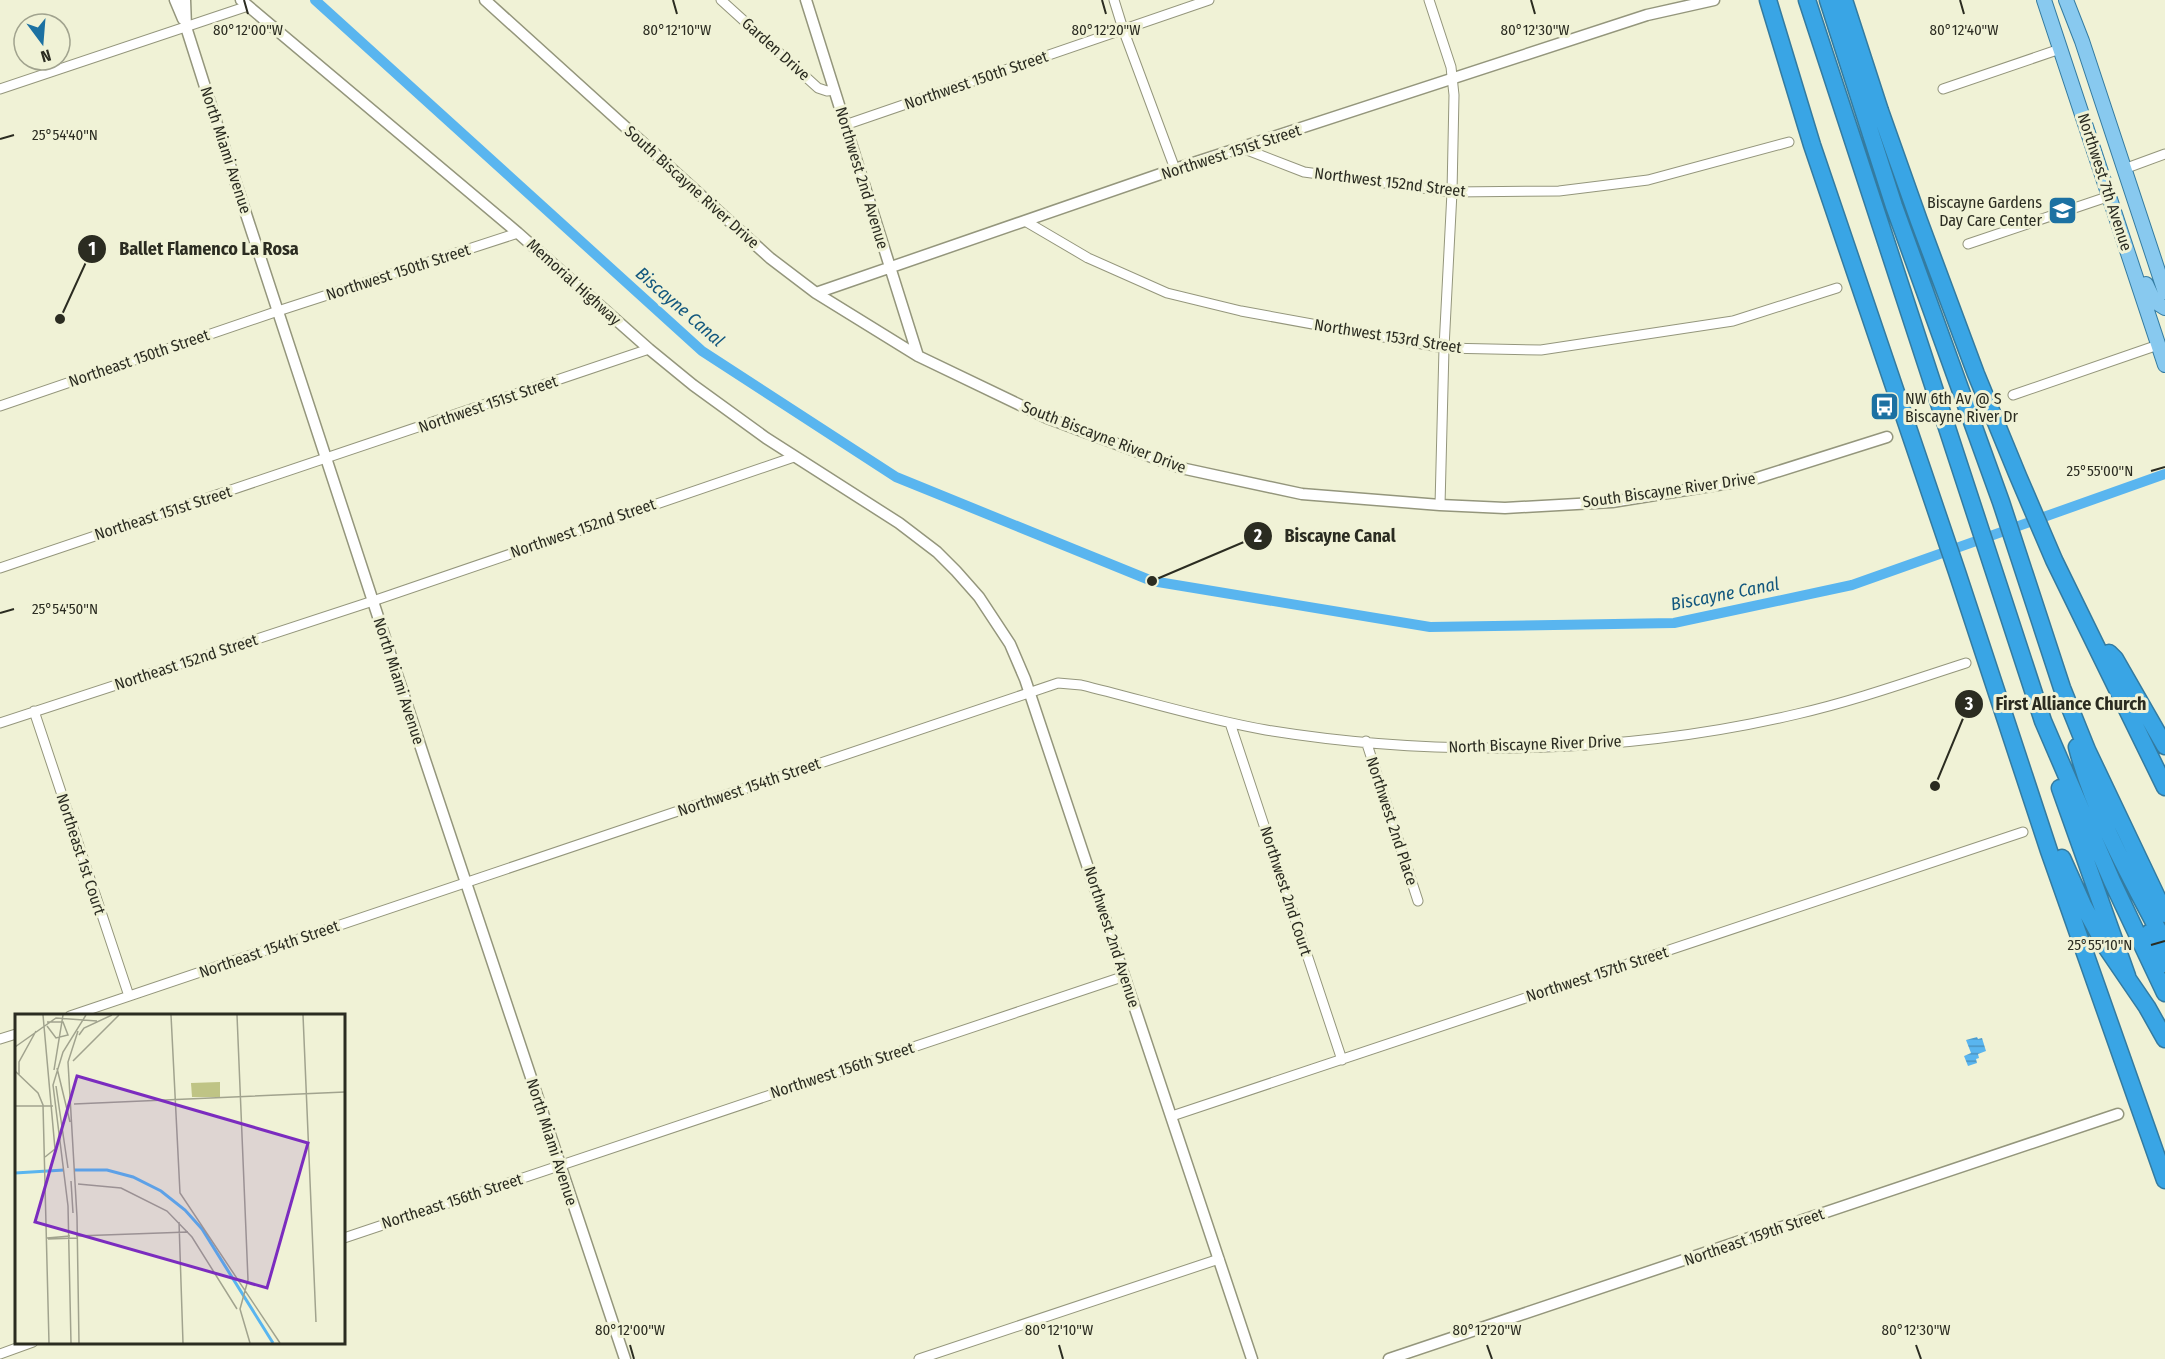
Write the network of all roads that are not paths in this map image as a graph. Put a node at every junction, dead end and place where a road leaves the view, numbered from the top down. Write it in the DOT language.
graph roads {
  1 [pos="175,0"];
  2 [pos="184,0"];
  3 [pos="485,0"];
  4 [pos="722,0"];
  5 [pos="806,0"];
  6 [pos="1114,0"];
  7 [pos="1209,0"];
  8 [pos="1430,0"];
  9 [pos="1679,0"];
  10 [pos="1714,0"];
  11 [pos="1828,0"];
  12 [pos="1844,0"];
  13 [pos="2044,0"];
  14 [pos="2066,0"];
  15 [pos="245,3"];
  16 [pos="1806,3"];
  17 [pos="1771,8"];
  18 [pos="1647,15"];
  19 [pos="186,27"];
  20 [pos="1123,29"];
  21 [pos="2060,48"];
  22 [pos="1454,79"];
  23 [pos="0,89"];
  24 [pos="1943,89"];
  25 [pos="834,90"];
  26 [pos="2075,91"];
  27 [pos="845,125"];
  28 [pos="1789,142"];
  29 [pos="1242,148"];
  30 [pos="2165,154"];
  31 [pos="1175,169"];
  32 [pos="2124,169"];
  33 [pos="1452,192"];
  34 [pos="2110,196"];
  35 [pos="1025,221"];
  36 [pos="518,233"];
  37 [pos="1968,244"];
  38 [pos="2131,259"];
  39 [pos="890,268"];
  40 [pos="1837,288"];
  41 [pos="816,292"];
  42 [pos="2165,292"];
  43 [pos="2165,308"];
  44 [pos="278,311"];
  45 [pos="2162,346"];
  46 [pos="1444,348"];
  47 [pos="649,349"];
  48 [pos="918,356"];
  49 [pos="2165,365"];
  50 [pos="2013,395"];
  51 [pos="0,406"];
  52 [pos="1887,437"];
  53 [pos="794,457"];
  54 [pos="326,459"];
  55 [pos="1440,505"];
  56 [pos="923,541"];
  57 [pos="1988,562"];
  58 [pos="0,568"];
  59 [pos="373,601"];
  60 [pos="2091,635"];
  61 [pos="1983,650"];
  62 [pos="1966,663"];
  63 [pos="2062,688"];
  64 [pos="1030,692"];
  65 [pos="34,711"];
  66 [pos="0,723"];
  67 [pos="1230,723"];
  68 [pos="1366,741"];
  69 [pos="2165,746"];
  70 [pos="2165,787"];
  71 [pos="2023,832"];
  72 [pos="467,883"];
  73 [pos="1418,901"];
  74 [pos="2165,914"];
  75 [pos="2161,958"];
  76 [pos="1125,976"];
  77 [pos="2127,976"];
  78 [pos="2165,993"];
  79 [pos="129,996"];
  80 [pos="76,1014"];
  81 [pos="15,1034"];
  82 [pos="0,1039"];
  83 [pos="2165,1039"];
  84 [pos="1342,1060"];
  85 [pos="2118,1114"];
  86 [pos="1172,1116"];
  87 [pos="560,1165"];
  88 [pos="2165,1180"];
  89 [pos="345,1238"];
  90 [pos="1219,1259"];
  91 [pos="28,1344"];
  92 [pos="0,1354"];
  93 [pos="625,1359"];
  94 [pos="919,1359"];
  95 [pos="1252,1359"];
  96 [pos="1389,1359"];
  1 -- 19 [label="street"];
  2 -- 19 [label="street, North Miami Avenue"];
  3 -- 41 [label="street, South Biscayne River Drive"];
  4 -- 25 [label="street, Garden Drive"];
  5 -- 25 [label="street, Northwest 2nd Avenue"];
  6 -- 20 [label="street"];
  7 -- 20 [label="street, Northwest 150th Street"];
  8 -- 22 [label="street"];
  9 -- 18 [label="street, Northwest 151st Street"];
  10 -- 18 [label="street, Northwest 151st Street"];
  11 -- 63 [label="highway"];
  12 -- 60 [label="highway"];
  13 -- 21 [label="main road, Northwest 7th Avenue"];
  14 -- 32 [label="main road, Northwest 7th Avenue"];
  15 -- 19 [label="street"];
  15 -- 36 [label="street, Memorial Highway"];
  16 -- 57 [label="highway"];
  17 -- 61 [label="highway"];
  18 -- 22 [label="street, Northwest 151st Street"];
  19 -- 23 [label="street"];
  19 -- 44 [label="street, North Miami Avenue"];
  20 -- 27 [label="street, Northwest 150th Street"];
  20 -- 31 [label="street"];
  21 -- 24 [label="street"];
  21 -- 26 [label="main road, Northwest 7th Avenue"];
  22 -- 29 [label="street, Northwest 151st Street"];
  22 -- 33 [label="street"];
  25 -- 27 [label="street, Northwest 2nd Avenue"];
  26 -- 32 [label="main road"];
  26 -- 34 [label="main road, Northwest 7th Avenue"];
  27 -- 39 [label="street, Northwest 2nd Avenue"];
  28 -- 33 [label="street, Northwest 152nd Street"];
  29 -- 31 [label="street, Northwest 151st Street"];
  29 -- 33 [label="street, Northwest 152nd Street"];
  30 -- 32 [label="street"];
  31 -- 35 [label="street, Northwest 151st Street"];
  32 -- 42 [label="main road, Northwest 7th Avenue"];
  33 -- 46 [label="street"];
  34 -- 37 [label="street"];
  34 -- 38 [label="main road, Northwest 7th Avenue"];
  35 -- 39 [label="street, Northwest 151st Street"];
  35 -- 46 [label="street, Northwest 153rd Street"];
  36 -- 44 [label="street, Northwest 150th Street"];
  36 -- 47 [label="street, Memorial Highway"];
  38 -- 43 [label="main road"];
  38 -- 45 [label="main road, Northwest 7th Avenue"];
  39 -- 41 [label="street, Northwest 151st Street"];
  39 -- 48 [label="street, Northwest 2nd Avenue"];
  40 -- 46 [label="street, Northwest 153rd Street"];
  41 -- 48 [label="street, South Biscayne River Drive"];
  44 -- 51 [label="street, Northeast 150th Street"];
  44 -- 54 [label="street, North Miami Avenue"];
  45 -- 49 [label="main road, Northwest 7th Avenue"];
  45 -- 50 [label="street"];
  46 -- 55 [label="street"];
  47 -- 53 [label="street, Memorial Highway"];
  47 -- 54 [label="street, Northwest 151st Street"];
  48 -- 55 [label="street, South Biscayne River Drive"];
  52 -- 55 [label="street, South Biscayne River Drive"];
  53 -- 56 [label="street, Memorial Highway"];
  53 -- 59 [label="street, Northwest 152nd Street"];
  54 -- 58 [label="street, Northeast 151st Street"];
  54 -- 59 [label="street, North Miami Avenue"];
  56 -- 64 [label="street, Northwest 2nd Avenue"];
  57 -- 75 [label="highway"];
  57 -- 77 [label="highway"];
  59 -- 65 [label="street, Northeast 152nd Street"];
  59 -- 72 [label="street, North Miami Avenue"];
  60 -- 69 [label="highway"];
  60 -- 70 [label="highway"];
  61 -- 77 [label="highway"];
  61 -- 88 [label="highway"];
  62 -- 68 [label="street, North Biscayne River Drive"];
  63 -- 74 [label="highway"];
  63 -- 75 [label="highway"];
  64 -- 67 [label="street, North Biscayne River Drive"];
  64 -- 72 [label="street, Northwest 154th Street"];
  64 -- 76 [label="street, Northwest 2nd Avenue"];
  65 -- 66 [label="street, Northeast 152nd Street"];
  65 -- 79 [label="street, Northeast 1st Court"];
  67 -- 68 [label="street, North Biscayne River Drive"];
  67 -- 84 [label="street, Northwest 2nd Court"];
  68 -- 73 [label="street, Northwest 2nd Place"];
  71 -- 84 [label="street, Northwest 157th Street"];
  72 -- 79 [label="street, Northeast 154th Street"];
  72 -- 87 [label="street, North Miami Avenue"];
  75 -- 78 [label="highway"];
  76 -- 86 [label="street, Northwest 2nd Avenue"];
  76 -- 87 [label="street, Northwest 156th Street"];
  77 -- 83 [label="highway"];
  79 -- 80 [label="street, Northeast 154th Street"];
  81 -- 82 [label="street"];
  84 -- 86 [label="street, Northwest 157th Street"];
  85 -- 96 [label="street, Northeast 159th Street"];
  86 -- 90 [label="street, Northwest 2nd Avenue"];
  87 -- 89 [label="street, Northeast 156th Street"];
  87 -- 93 [label="street, North Miami Avenue"];
  90 -- 94 [label="street"];
  90 -- 95 [label="street, Northwest 2nd Avenue"];
  91 -- 92 [label="street"];
}
